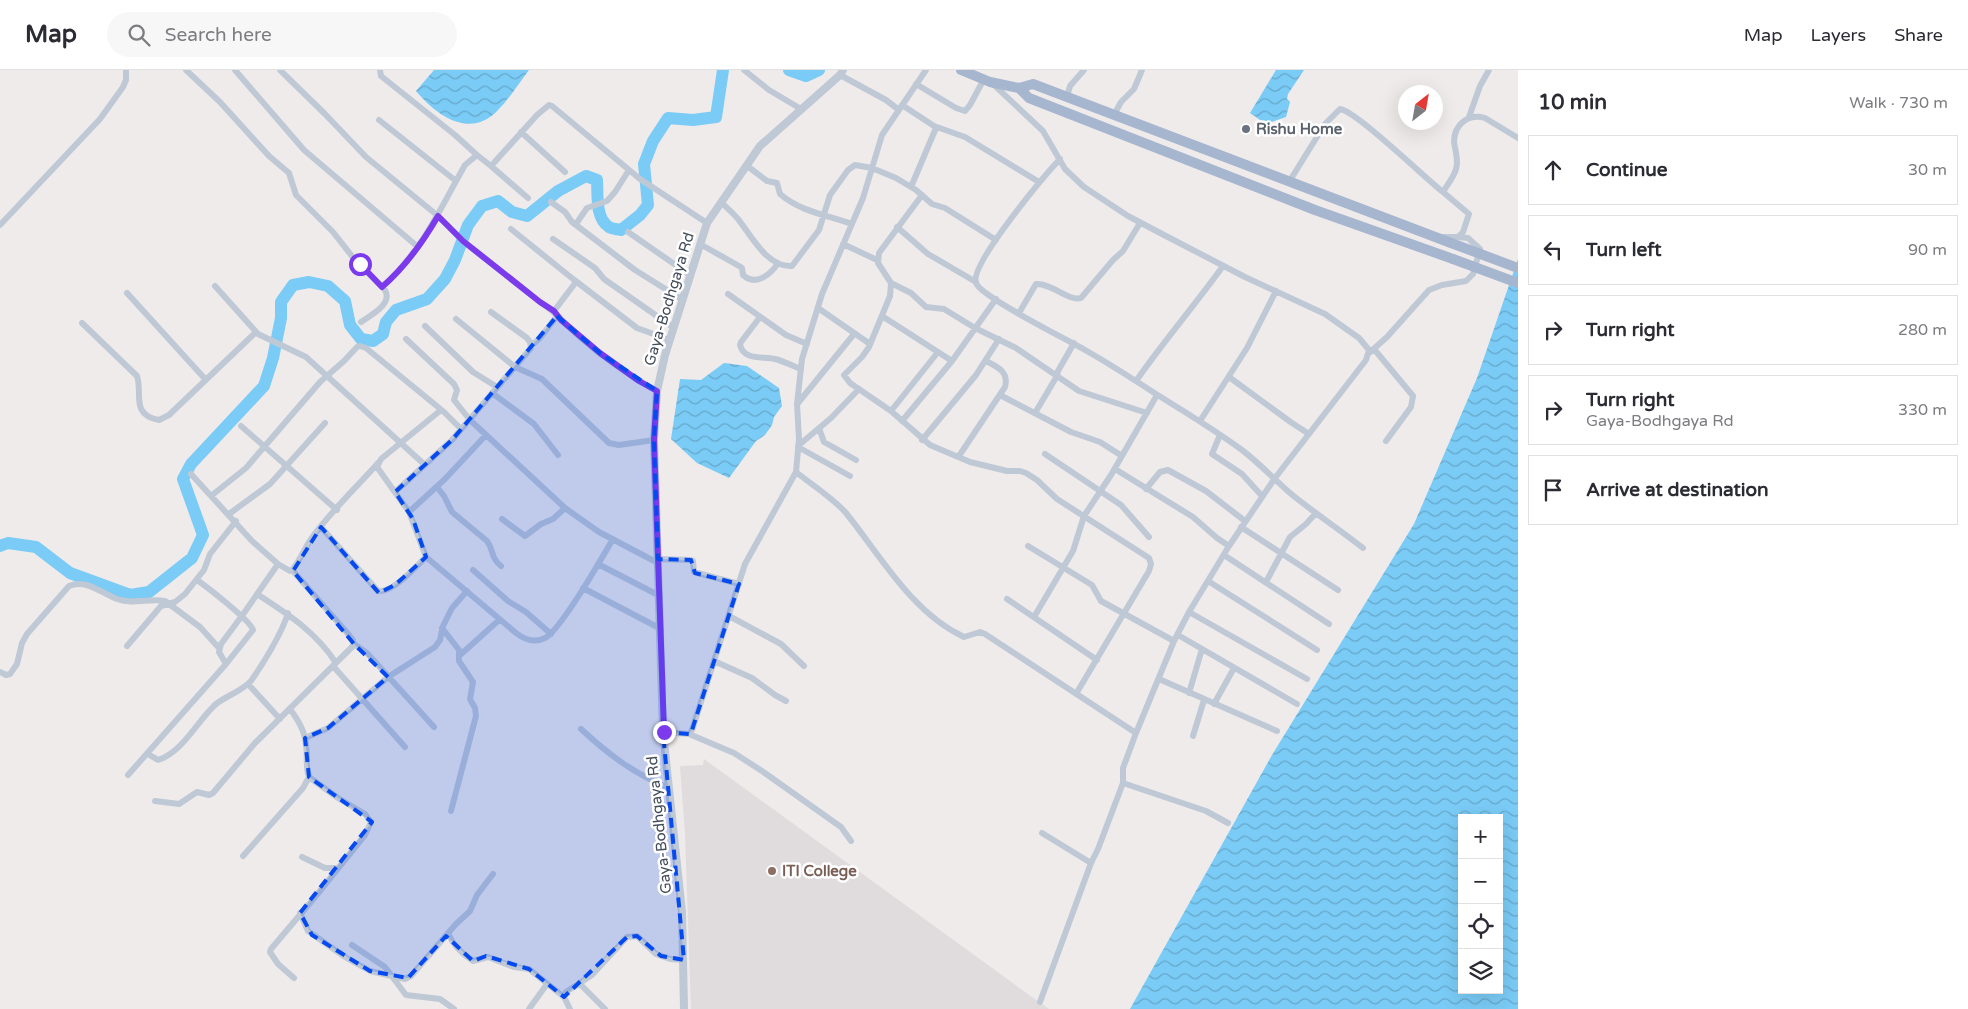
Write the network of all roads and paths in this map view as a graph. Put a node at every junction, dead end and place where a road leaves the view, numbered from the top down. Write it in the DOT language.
graph roads {
  1 [pos="126,70"];
  2 [pos="186,70"];
  3 [pos="235,70"];
  4 [pos="280,70"];
  5 [pos="380,70"];
  6 [pos="744,70"];
  7 [pos="926,70"];
  8 [pos="961,70"];
  9 [pos="1084,70"];
  10 [pos="1142,70"];
  11 [pos="1489,70"];
  12 [pos="842,72"];
  13 [pos="987,80"];
  14 [pos="916,84"];
  15 [pos="1019,88"];
  16 [pos="1067,97"];
  17 [pos="901,107"];
  18 [pos="801,109"];
  19 [pos="1114,115"];
  20 [pos="1469,117"];
  21 [pos="379,120"];
  22 [pos="936,128"];
  23 [pos="521,132"];
  24 [pos="1518,138"];
  25 [pos="477,156"];
  26 [pos="1060,159"];
  27 [pos="746,165"];
  28 [pos="491,166"];
  29 [pos="872,168"];
  30 [pos="629,170"];
  31 [pos="565,172"];
  32 [pos="456,181"];
  33 [pos="1039,182"];
  34 [pos="1290,182"];
  35 [pos="911,187"];
  36 [pos="1443,192"];
  37 [pos="922,195"];
  38 [pos="528,198"];
  39 [pos="551,202"];
  40 [pos="721,202"];
  41 [pos="438,216"];
  42 [pos="824,217"];
  43 [pos="707,223"];
  44 [pos="1140,223"];
  45 [pos="576,224"];
  46 [pos="852,224"];
  47 [pos="0,225"];
  48 [pos="897,227"];
  49 [pos="511,229"];
  50 [pos="628,232"];
  51 [pos="553,239"];
  52 [pos="996,240"];
  53 [pos="1455,240"];
  54 [pos="700,244"];
  55 [pos="844,244"];
  56 [pos="418,247"];
  57 [pos="877,260"];
  58 [pos="778,263"];
  59 [pos="1223,266"];
  60 [pos="1518,268"];
  61 [pos="690,275"];
  62 [pos="576,282"];
  63 [pos="976,282"];
  64 [pos="891,283"];
  65 [pos="1518,283"];
  66 [pos="215,286"];
  67 [pos="382,287"];
  68 [pos="1276,291"];
  69 [pos="127,293"];
  70 [pos="728,294"];
  71 [pos="996,299"];
  72 [pos="683,300"];
  73 [pos="818,308"];
  74 [pos="491,312"];
  75 [pos="1019,313"];
  76 [pos="556,314"];
  77 [pos="882,316"];
  78 [pos="760,317"];
  79 [pos="456,319"];
  80 [pos="361,322"];
  81 [pos="82,323"];
  82 [pos="425,326"];
  83 [pos="674,328"];
  84 [pos="975,328"];
  85 [pos="256,332"];
  86 [pos="854,334"];
  87 [pos="406,339"];
  88 [pos="999,339"];
  89 [pos="670,340"];
  90 [pos="1074,343"];
  91 [pos="807,344"];
  92 [pos="870,344"];
  93 [pos="532,345"];
  94 [pos="938,352"];
  95 [pos="1371,352"];
  96 [pos="952,361"];
  97 [pos="986,361"];
  98 [pos="515,367"];
  99 [pos="801,369"];
  100 [pos="326,376"];
  101 [pos="1057,376"];
  102 [pos="1229,377"];
  103 [pos="206,380"];
  104 [pos="1136,381"];
  105 [pos="497,387"];
  106 [pos="858,388"];
  107 [pos="657,391"];
  108 [pos="492,393"];
  109 [pos="1157,394"];
  110 [pos="1000,396"];
  111 [pos="797,404"];
  112 [pos="441,410"];
  113 [pos="891,411"];
  114 [pos="1034,413"];
  115 [pos="1147,413"];
  116 [pos="470,420"];
  117 [pos="902,421"];
  118 [pos="1200,421"];
  119 [pos="325,423"];
  120 [pos="241,426"];
  121 [pos="819,428"];
  122 [pos="461,429"];
  123 [pos="1310,434"];
  124 [pos="486,435"];
  125 [pos="1220,435"];
  126 [pos="654,440"];
  127 [pos="922,440"];
  128 [pos="1386,441"];
  129 [pos="402,443"];
  130 [pos="798,446"];
  131 [pos="265,447"];
  132 [pos="558,454"];
  133 [pos="1045,454"];
  134 [pos="959,456"];
  135 [pos="1122,456"];
  136 [pos="856,460"];
  137 [pos="378,463"];
  138 [pos="425,465"];
  139 [pos="286,467"];
  140 [pos="1114,469"];
  141 [pos="796,472"];
  142 [pos="191,474"];
  143 [pos="850,476"];
  144 [pos="1275,478"];
  145 [pos="437,487"];
  146 [pos="1146,489"];
  147 [pos="395,492"];
  148 [pos="1101,492"];
  149 [pos="212,496"];
  150 [pos="1262,496"];
  151 [pos="564,508"];
  152 [pos="337,510"];
  153 [pos="410,512"];
  154 [pos="1316,512"];
  155 [pos="229,514"];
  156 [pos="1084,516"];
  157 [pos="502,519"];
  158 [pos="236,521"];
  159 [pos="1243,524"];
  160 [pos="321,527"];
  161 [pos="1149,537"];
  162 [pos="614,539"];
  163 [pos="1028,546"];
  164 [pos="1229,546"];
  165 [pos="1363,548"];
  166 [pos="1282,554"];
  167 [pos="1224,555"];
  168 [pos="426,557"];
  169 [pos="658,561"];
  170 [pos="278,564"];
  171 [pos="598,564"];
  172 [pos="501,566"];
  173 [pos="1063,568"];
  174 [pos="473,570"];
  175 [pos="293,571"];
  176 [pos="197,580"];
  177 [pos="1208,581"];
  178 [pos="1266,582"];
  179 [pos="739,584"];
  180 [pos="583,588"];
  181 [pos="1338,590"];
  182 [pos="467,591"];
  183 [pos="258,594"];
  184 [pos="660,596"];
  185 [pos="1007,599"];
  186 [pos="168,603"];
  187 [pos="1189,612"];
  188 [pos="288,614"];
  189 [pos="1125,614"];
  190 [pos="729,616"];
  191 [pos="241,617"];
  192 [pos="1034,617"];
  193 [pos="499,620"];
  194 [pos="1329,624"];
  195 [pos="442,628"];
  196 [pos="661,629"];
  197 [pos="551,634"];
  198 [pos="1176,638"];
  199 [pos="354,644"];
  200 [pos="127,646"];
  201 [pos="219,648"];
  202 [pos="1202,649"];
  203 [pos="1317,650"];
  204 [pos="459,656"];
  205 [pos="1097,660"];
  206 [pos="714,661"];
  207 [pos="226,664"];
  208 [pos="335,665"];
  209 [pos="804,666"];
  210 [pos="1234,668"];
  211 [pos="0,672"];
  212 [pos="388,677"];
  213 [pos="1158,679"];
  214 [pos="1307,679"];
  215 [pos="248,684"];
  216 [pos="1189,693"];
  217 [pos="1076,694"];
  218 [pos="362,698"];
  219 [pos="1204,700"];
  220 [pos="786,701"];
  221 [pos="1214,704"];
  222 [pos="1297,704"];
  223 [pos="290,709"];
  224 [pos="280,719"];
  225 [pos="434,726"];
  226 [pos="581,729"];
  227 [pos="1277,731"];
  228 [pos="664,732"];
  229 [pos="1136,733"];
  230 [pos="689,734"];
  231 [pos="1193,736"];
  232 [pos="305,738"];
  233 [pos="405,747"];
  234 [pos="148,754"];
  235 [pos="128,775"];
  236 [pos="309,777"];
  237 [pos="1123,783"];
  238 [pos="669,788"];
  239 [pos="156,801"];
  240 [pos="451,812"];
  241 [pos="1228,823"];
  242 [pos="1042,833"];
  243 [pos="851,842"];
  244 [pos="243,856"];
  245 [pos="302,857"];
  246 [pos="1090,863"];
  247 [pos="338,868"];
  248 [pos="493,874"];
  249 [pos="300,913"];
  250 [pos="448,933"];
  251 [pos="352,945"];
  252 [pos="684,960"];
  253 [pos="393,976"];
  254 [pos="294,978"];
  255 [pos="579,983"];
  256 [pos="547,984"];
  257 [pos="564,997"];
  258 [pos="1040,1002"];
  259 [pos="454,1009"];
  260 [pos="530,1009"];
  261 [pos="570,1009"];
  262 [pos="605,1009"];
  263 [pos="684,1009"];
  1 -- 47 [label="street"];
  2 -- 67 [label="street"];
  3 -- 56 [label="street"];
  4 -- 41 [label="street"];
  5 -- 25 [label="street"];
  6 -- 18 [label="street"];
  7 -- 14 [label="street"];
  8 -- 13 [label="main road"];
  9 -- 16 [label="street"];
  10 -- 19 [label="street"];
  11 -- 20 [label="street"];
  12 -- 17 [label="street"];
  12 -- 18 [label="street, Gaya-Bodhgaya Rd"];
  13 -- 14 [label="street"];
  13 -- 15 [label="main road"];
  13 -- 26 [label="street"];
  14 -- 17 [label="street"];
  15 -- 16 [label="main road"];
  15 -- 65 [label="main road, bridge"];
  16 -- 19 [label="main road"];
  17 -- 22 [label="street"];
  17 -- 29 [label="street"];
  18 -- 27 [label="street, Gaya-Bodhgaya Rd"];
  19 -- 34 [label="main road"];
  20 -- 24 [label="street"];
  20 -- 36 [label="street"];
  21 -- 32 [label="street"];
  22 -- 33 [label="street"];
  22 -- 35 [label="street"];
  23 -- 28 [label="street"];
  23 -- 30 [label="street"];
  23 -- 31 [label="street"];
  25 -- 28 [label="street"];
  25 -- 32 [label="street"];
  26 -- 33 [label="street"];
  26 -- 44 [label="street"];
  27 -- 40 [label="street, Gaya-Bodhgaya Rd"];
  27 -- 42 [label="street"];
  28 -- 38 [label="street"];
  29 -- 35 [label="street"];
  29 -- 42 [label="street"];
  29 -- 46 [label="street"];
  30 -- 43 [label="street"];
  30 -- 45 [label="street"];
  32 -- 41 [label="street"];
  33 -- 52 [label="street"];
  34 -- 36 [label="street"];
  34 -- 53 [label="main road"];
  35 -- 37 [label="street"];
  36 -- 53 [label="street"];
  37 -- 48 [label="street"];
  37 -- 52 [label="street"];
  39 -- 45 [label="street"];
  40 -- 43 [label="street, Gaya-Bodhgaya Rd"];
  40 -- 58 [label="street"];
  41 -- 56 [label="street"];
  41 -- 76 [label="street"];
  42 -- 46 [label="street"];
  42 -- 58 [label="street"];
  43 -- 54 [label="street, Gaya-Bodhgaya Rd"];
  44 -- 59 [label="street"];
  44 -- 75 [label="street"];
  45 -- 72 [label="street"];
  46 -- 55 [label="street"];
  48 -- 57 [label="street"];
  48 -- 63 [label="street"];
  49 -- 62 [label="street"];
  50 -- 61 [label="street"];
  51 -- 83 [label="street"];
  52 -- 63 [label="street"];
  53 -- 60 [label="main road, bridge"];
  53 -- 95 [label="street"];
  54 -- 58 [label="street"];
  54 -- 61 [label="street, Gaya-Bodhgaya Rd"];
  55 -- 57 [label="street"];
  55 -- 73 [label="street"];
  56 -- 67 [label="street"];
  57 -- 64 [label="street"];
  59 -- 68 [label="street"];
  59 -- 104 [label="street"];
  61 -- 72 [label="street, Gaya-Bodhgaya Rd"];
  62 -- 76 [label="street"];
  62 -- 89 [label="street"];
  63 -- 71 [label="street"];
  64 -- 77 [label="street"];
  64 -- 84 [label="street"];
  66 -- 85 [label="street"];
  67 -- 80 [label="street"];
  68 -- 95 [label="street"];
  68 -- 102 [label="street"];
  69 -- 103 [label="street"];
  70 -- 78 [label="street"];
  71 -- 75 [label="street"];
  71 -- 84 [label="street"];
  72 -- 83 [label="street, Gaya-Bodhgaya Rd"];
  73 -- 86 [label="street"];
  73 -- 91 [label="street"];
  74 -- 93 [label="street"];
  75 -- 90 [label="street"];
  76 -- 93 [label="street"];
  76 -- 107 [label="street"];
  77 -- 92 [label="street"];
  77 -- 94 [label="street"];
  78 -- 91 [label="street"];
  78 -- 99 [label="street"];
  79 -- 98 [label="street"];
  81 -- 103 [label="street"];
  82 -- 105 [label="street"];
  83 -- 89 [label="street, Gaya-Bodhgaya Rd"];
  84 -- 88 [label="street"];
  84 -- 96 [label="street"];
  85 -- 100 [label="street"];
  85 -- 103 [label="street"];
  86 -- 92 [label="street"];
  86 -- 111 [label="street"];
  87 -- 116 [label="street"];
  88 -- 97 [label="street"];
  88 -- 101 [label="street"];
  89 -- 107 [label="street, Gaya-Bodhgaya Rd"];
  90 -- 101 [label="street"];
  90 -- 104 [label="street"];
  91 -- 99 [label="street"];
  92 -- 106 [label="street"];
  93 -- 98 [label="street"];
  94 -- 96 [label="street"];
  94 -- 113 [label="street"];
  95 -- 123 [label="street"];
  95 -- 128 [label="street"];
  96 -- 117 [label="street"];
  97 -- 110 [label="street"];
  97 -- 127 [label="street"];
  98 -- 105 [label="street"];
  98 -- 126 [label="street"];
  99 -- 111 [label="street"];
  100 -- 112 [label="street"];
  100 -- 129 [label="street"];
  100 -- 131 [label="street"];
  101 -- 114 [label="street"];
  101 -- 115 [label="street"];
  102 -- 118 [label="street"];
  102 -- 123 [label="street"];
  104 -- 109 [label="street"];
  105 -- 108 [label="street"];
  106 -- 113 [label="street"];
  106 -- 121 [label="street"];
  107 -- 126 [label="street, Gaya-Bodhgaya Rd"];
  108 -- 116 [label="street"];
  108 -- 132 [label="street"];
  109 -- 115 [label="street"];
  109 -- 118 [label="street"];
  110 -- 114 [label="street"];
  110 -- 134 [label="street"];
  111 -- 130 [label="street"];
  112 -- 122 [label="street"];
  112 -- 129 [label="street"];
  113 -- 117 [label="street"];
  114 -- 135 [label="street"];
  115 -- 135 [label="street"];
  116 -- 122 [label="street"];
  116 -- 124 [label="street"];
  117 -- 127 [label="street"];
  118 -- 125 [label="street"];
  119 -- 139 [label="street"];
  120 -- 131 [label="street"];
  121 -- 130 [label="street"];
  121 -- 136 [label="street"];
  122 -- 138 [label="street"];
  123 -- 144 [label="street"];
  124 -- 145 [label="street"];
  124 -- 151 [label="street"];
  125 -- 144 [label="street"];
  125 -- 150 [label="street"];
  126 -- 169 [label="street, Gaya-Bodhgaya Rd"];
  127 -- 134 [label="street"];
  129 -- 137 [label="street"];
  129 -- 138 [label="street"];
  130 -- 141 [label="street"];
  130 -- 143 [label="street"];
  131 -- 139 [label="street"];
  131 -- 149 [label="street"];
  133 -- 148 [label="street"];
  134 -- 156 [label="street"];
  135 -- 140 [label="street"];
  137 -- 147 [label="street"];
  137 -- 152 [label="street"];
  138 -- 147 [label="street"];
  139 -- 152 [label="street"];
  139 -- 155 [label="street"];
  140 -- 146 [label="street"];
  140 -- 148 [label="street"];
  141 -- 179 [label="street"];
  141 -- 217 [label="street"];
  142 -- 149 [label="street"];
  144 -- 150 [label="street"];
  144 -- 154 [label="street"];
  145 -- 153 [label="street"];
  145 -- 172 [label="street"];
  146 -- 159 [label="street"];
  146 -- 164 [label="street"];
  147 -- 153 [label="street"];
  148 -- 156 [label="street"];
  148 -- 161 [label="street"];
  149 -- 155 [label="street"];
  150 -- 159 [label="street"];
  151 -- 157 [label="street"];
  151 -- 162 [label="street"];
  152 -- 160 [label="street"];
  153 -- 168 [label="street"];
  154 -- 165 [label="street"];
  154 -- 166 [label="street"];
  155 -- 158 [label="street"];
  156 -- 173 [label="street"];
  156 -- 189 [label="street"];
  158 -- 170 [label="street"];
  158 -- 176 [label="street"];
  159 -- 164 [label="street"];
  159 -- 166 [label="street"];
  160 -- 168 [label="street"];
  160 -- 175 [label="street"];
  162 -- 169 [label="street"];
  162 -- 171 [label="street"];
  163 -- 173 [label="street"];
  164 -- 167 [label="street"];
  166 -- 178 [label="street"];
  166 -- 181 [label="street"];
  167 -- 177 [label="street"];
  167 -- 178 [label="street"];
  168 -- 182 [label="street"];
  169 -- 179 [label="street"];
  169 -- 184 [label="street, Gaya-Bodhgaya Rd"];
  170 -- 175 [label="street"];
  170 -- 183 [label="street"];
  171 -- 180 [label="street"];
  171 -- 184 [label="street"];
  173 -- 189 [label="street"];
  173 -- 192 [label="street"];
  174 -- 197 [label="street"];
  175 -- 199 [label="street"];
  176 -- 186 [label="street"];
  176 -- 191 [label="street"];
  177 -- 187 [label="street"];
  177 -- 203 [label="street"];
  178 -- 194 [label="street"];
  179 -- 190 [label="street"];
  180 -- 196 [label="street"];
  180 -- 197 [label="street"];
  182 -- 193 [label="street"];
  182 -- 195 [label="street"];
  183 -- 188 [label="street"];
  183 -- 191 [label="street"];
  184 -- 196 [label="street, Gaya-Bodhgaya Rd"];
  185 -- 192 [label="street"];
  186 -- 200 [label="street"];
  186 -- 201 [label="street"];
  186 -- 211 [label="street"];
  187 -- 198 [label="street"];
  187 -- 214 [label="street"];
  188 -- 208 [label="street"];
  188 -- 215 [label="street"];
  189 -- 198 [label="street"];
  189 -- 205 [label="street"];
  190 -- 206 [label="street"];
  190 -- 209 [label="street"];
  191 -- 201 [label="street"];
  191 -- 207 [label="street"];
  192 -- 205 [label="street"];
  193 -- 197 [label="street"];
  193 -- 204 [label="street"];
  195 -- 204 [label="street"];
  195 -- 212 [label="street"];
  196 -- 228 [label="street, Gaya-Bodhgaya Rd"];
  198 -- 202 [label="street"];
  198 -- 213 [label="street"];
  199 -- 208 [label="street"];
  199 -- 212 [label="street"];
  201 -- 207 [label="street"];
  202 -- 210 [label="street"];
  202 -- 216 [label="street"];
  204 -- 240 [label="street"];
  205 -- 217 [label="street"];
  206 -- 220 [label="street"];
  206 -- 230 [label="street"];
  207 -- 234 [label="street"];
  208 -- 218 [label="street"];
  208 -- 223 [label="street"];
  210 -- 221 [label="street"];
  210 -- 222 [label="street"];
  212 -- 218 [label="street"];
  212 -- 225 [label="street"];
  213 -- 216 [label="street"];
  213 -- 229 [label="street"];
  215 -- 224 [label="street"];
  215 -- 234 [label="street"];
  216 -- 219 [label="street"];
  217 -- 229 [label="street"];
  218 -- 232 [label="street"];
  218 -- 233 [label="street"];
  219 -- 221 [label="street"];
  219 -- 231 [label="street"];
  221 -- 227 [label="street"];
  223 -- 224 [label="street"];
  223 -- 232 [label="street"];
  224 -- 239 [label="street"];
  226 -- 238 [label="street"];
  228 -- 230 [label="street"];
  228 -- 238 [label="street, Gaya-Bodhgaya Rd"];
  229 -- 237 [label="street"];
  230 -- 243 [label="street"];
  232 -- 236 [label="street"];
  234 -- 235 [label="street"];
  236 -- 244 [label="street"];
  236 -- 247 [label="street"];
  237 -- 241 [label="street"];
  237 -- 246 [label="street"];
  238 -- 252 [label="street, Gaya-Bodhgaya Rd"];
  242 -- 246 [label="street"];
  245 -- 247 [label="street"];
  246 -- 258 [label="street"];
  247 -- 249 [label="street"];
  248 -- 250 [label="street"];
  249 -- 253 [label="street"];
  249 -- 254 [label="street"];
  250 -- 253 [label="street"];
  250 -- 256 [label="street"];
  251 -- 253 [label="street"];
  252 -- 255 [label="street"];
  252 -- 263 [label="street, Gaya-Bodhgaya Rd"];
  253 -- 259 [label="street"];
  255 -- 257 [label="street"];
  255 -- 262 [label="street"];
  256 -- 257 [label="street"];
  256 -- 260 [label="street"];
  257 -- 261 [label="street"];
}
